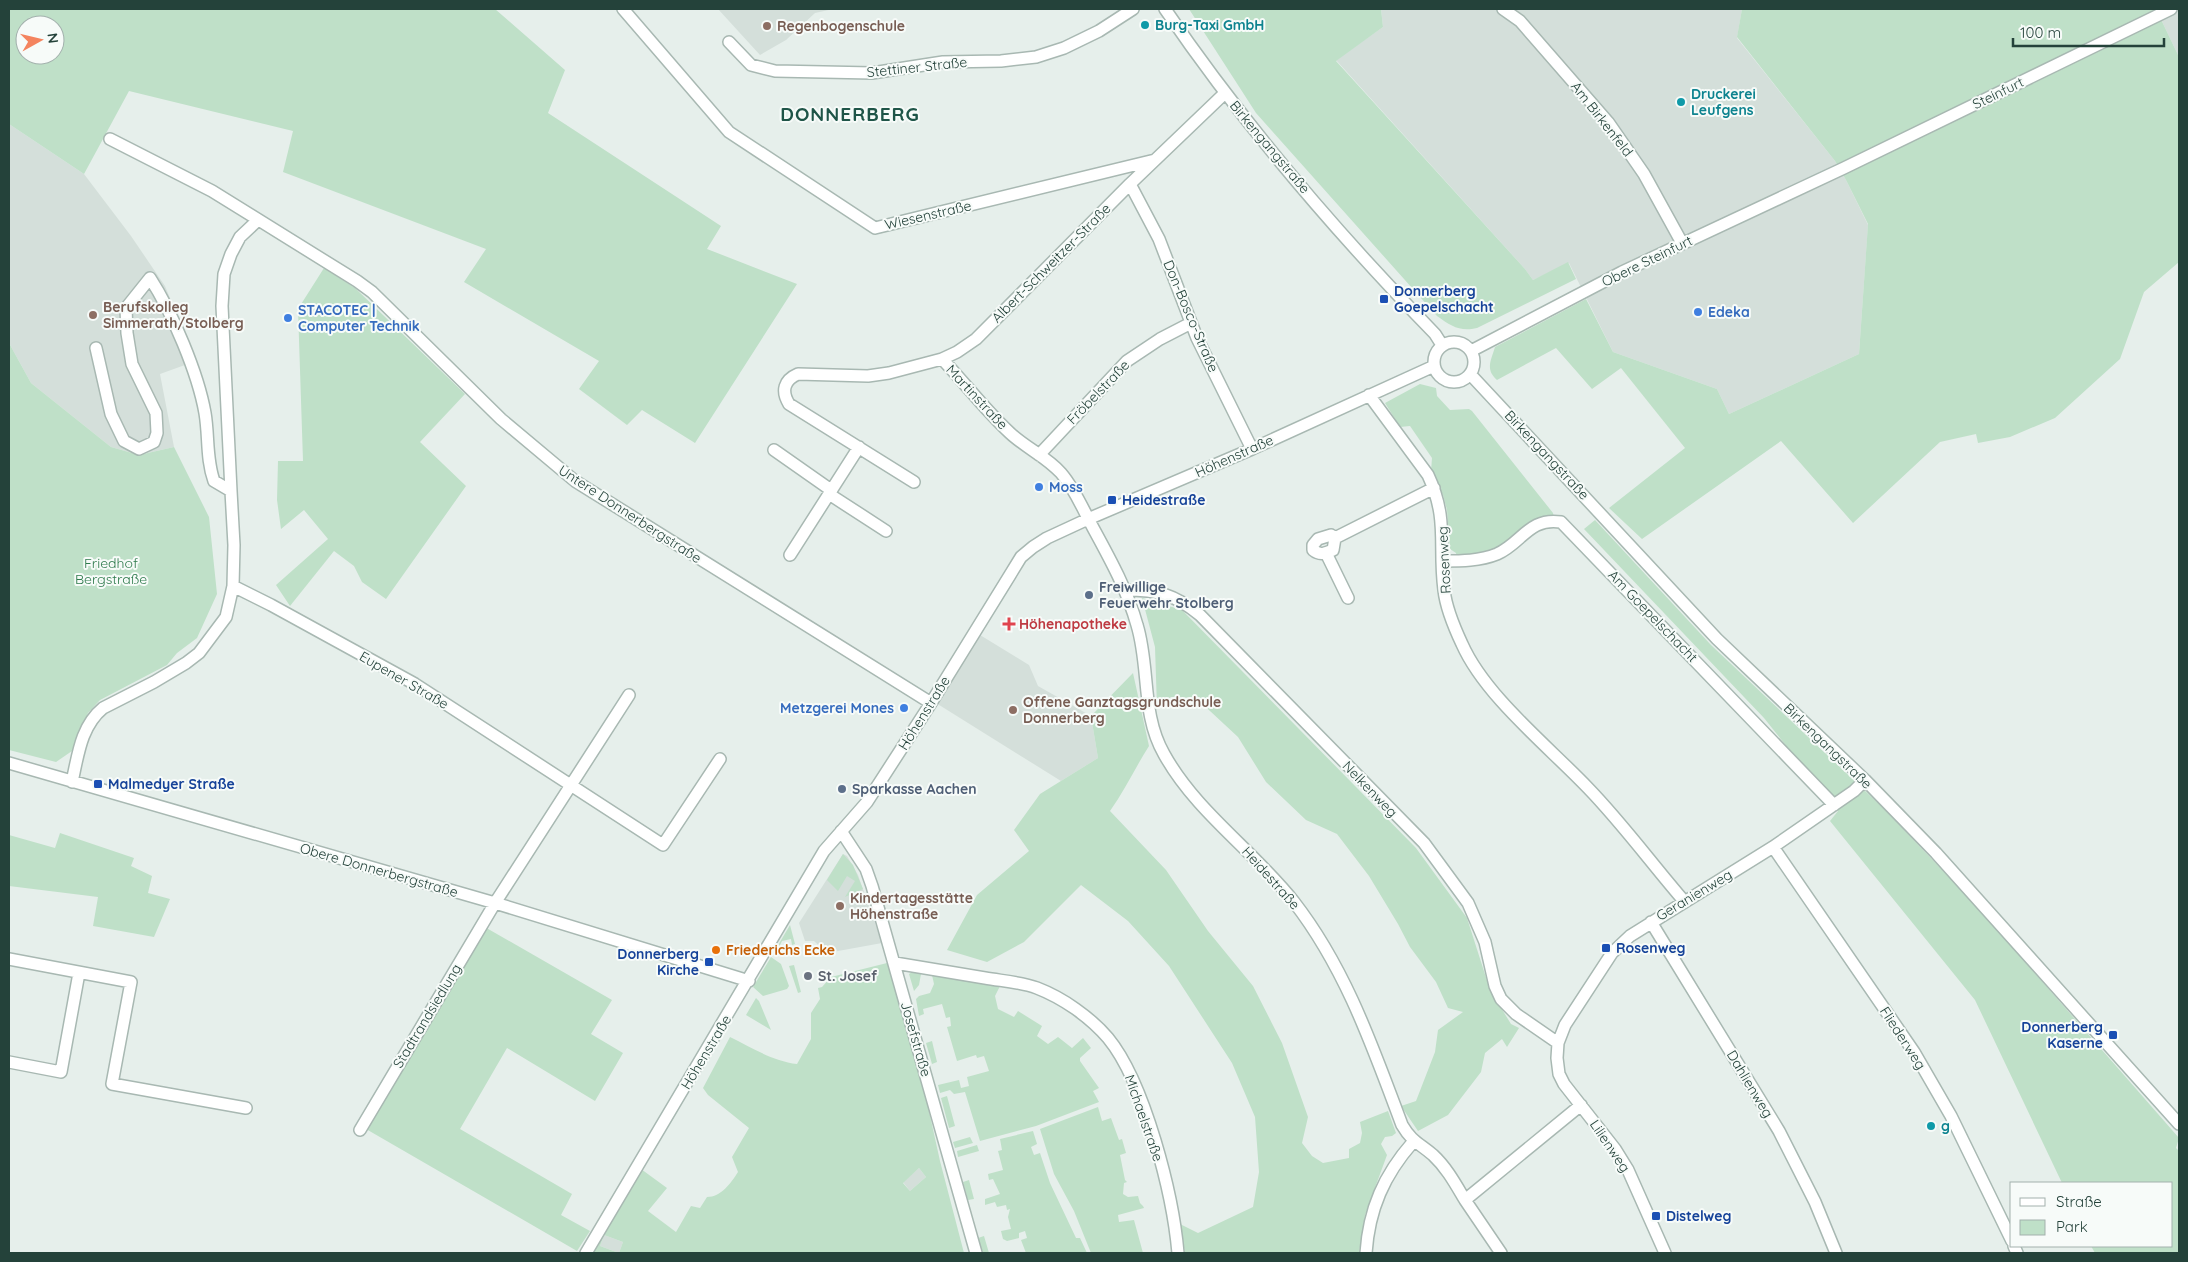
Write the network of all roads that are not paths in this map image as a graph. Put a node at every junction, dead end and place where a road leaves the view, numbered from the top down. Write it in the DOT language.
graph roads {
  1 [pos="623,9"];
  2 [pos="1133,9"];
  3 [pos="1165,9"];
  4 [pos="1503,9"];
  5 [pos="2171,9"];
  6 [pos="729,42"];
  7 [pos="1225,93"];
  8 [pos="110,139"];
  9 [pos="1155,160"];
  10 [pos="1826,176"];
  11 [pos="1130,184"];
  12 [pos="258,220"];
  13 [pos="1682,243"];
  14 [pos="1191,324"];
  15 [pos="1442,345"];
  16 [pos="96,348"];
  17 [pos="1471,351"];
  18 [pos="942,359"];
  19 [pos="1434,366"];
  20 [pos="1470,374"];
  21 [pos="1369,395"];
  22 [pos="859,447"];
  23 [pos="1252,449"];
  24 [pos="774,450"];
  25 [pos="1039,455"];
  26 [pos="914,482"];
  27 [pos="1434,488"];
  28 [pos="231,491"];
  29 [pos="830,492"];
  30 [pos="1088,518"];
  31 [pos="886,531"];
  32 [pos="1335,538"];
  33 [pos="790,554"];
  34 [pos="1326,554"];
  35 [pos="1443,561"];
  36 [pos="232,586"];
  37 [pos="1126,590"];
  38 [pos="1348,598"];
  39 [pos="629,695"];
  40 [pos="931,703"];
  41 [pos="720,759"];
  42 [pos="9,763"];
  43 [pos="1865,780"];
  44 [pos="72,782"];
  45 [pos="569,785"];
  46 [pos="1834,805"];
  47 [pos="841,830"];
  48 [pos="1773,847"];
  49 [pos="1684,901"];
  50 [pos="495,903"];
  51 [pos="1651,922"];
  52 [pos="9,959"];
  53 [pos="895,963"];
  54 [pos="79,972"];
  55 [pos="748,981"];
  56 [pos="1558,1043"];
  57 [pos="9,1062"];
  58 [pos="1581,1105"];
  59 [pos="246,1108"];
  60 [pos="2179,1124"];
  61 [pos="360,1130"];
  62 [pos="1413,1142"];
  63 [pos="1466,1200"];
  64 [pos="2010,1237"];
  65 [pos="586,1253"];
  66 [pos="976,1253"];
  67 [pos="1178,1253"];
  68 [pos="1366,1253"];
  69 [pos="1501,1253"];
  70 [pos="1665,1253"];
  71 [pos="1836,1253"];
  1 -- 9 [label="street, Wiesenstraße"];
  2 -- 6 [label="street, Stettiner Straße"];
  3 -- 7 [label="street, Birkengangstraße"];
  4 -- 13 [label="street, Am Birkenfeld"];
  5 -- 10 [label="street, Steinfurt"];
  7 -- 9 [label="street"];
  7 -- 15 [label="street, Birkengangstraße"];
  8 -- 12 [label="street, Untere Donnerbergstraße"];
  9 -- 11 [label="street, Albert-Schweitzer-Straße"];
  10 -- 13 [label="street, Obere Steinfurt"];
  11 -- 14 [label="street, Don-Bosco-Straße"];
  11 -- 18 [label="street, Albert-Schweitzer-Straße"];
  12 -- 28 [label="street"];
  12 -- 40 [label="street, Untere Donnerbergstraße"];
  13 -- 17 [label="street, Obere Steinfurt"];
  14 -- 23 [label="street, Don-Bosco-Straße"];
  14 -- 25 [label="street, Fröbelstraße"];
  15 -- 17 [label="street"];
  15 -- 19 [label="street"];
  16 -- 28 [label="street"];
  17 -- 20 [label="street"];
  18 -- 22 [label="street, Martinstraße"];
  18 -- 25 [label="street, Martinstraße"];
  19 -- 20 [label="street"];
  19 -- 21 [label="street, Höhenstraße"];
  20 -- 43 [label="street, Birkengangstraße"];
  21 -- 23 [label="street, Höhenstraße"];
  21 -- 27 [label="street, Rosenweg"];
  22 -- 26 [label="street, Martinstraße"];
  22 -- 29 [label="street"];
  23 -- 30 [label="street, Höhenstraße"];
  24 -- 29 [label="street"];
  25 -- 30 [label="street, Martinstraße"];
  27 -- 32 [label="street"];
  27 -- 35 [label="street, Rosenweg"];
  28 -- 36 [label="street"];
  29 -- 31 [label="street"];
  29 -- 33 [label="street"];
  30 -- 37 [label="street, Heidestraße"];
  30 -- 40 [label="street, Höhenstraße"];
  32 -- 34 [label="street"];
  32 -- 34 [label="street"];
  34 -- 38 [label="street"];
  35 -- 46 [label="street, Am Goepelschacht"];
  35 -- 49 [label="street, Rosenweg"];
  36 -- 44 [label="street"];
  36 -- 45 [label="street, Eupener Straße"];
  37 -- 56 [label="street, Nelkenweg"];
  37 -- 62 [label="street, Heidestraße"];
  39 -- 45 [label="street"];
  40 -- 47 [label="street, Höhenstraße"];
  41 -- 45 [label="street, Eupener Straße"];
  42 -- 44 [label="street, Obere Donnerbergstraße"];
  43 -- 46 [label="street, Geranienweg"];
  43 -- 60 [label="street, Birkengangstraße"];
  44 -- 50 [label="street, Obere Donnerbergstraße"];
  45 -- 50 [label="street"];
  46 -- 48 [label="street, Geranienweg"];
  47 -- 53 [label="street, Josefstraße"];
  47 -- 55 [label="street, Höhenstraße"];
  48 -- 49 [label="street, Geranienweg"];
  48 -- 64 [label="street, Fliederweg"];
  49 -- 51 [label="street, Geranienweg"];
  50 -- 55 [label="street, Obere Donnerbergstraße"];
  50 -- 61 [label="street, Stadtrandsiedlung"];
  51 -- 56 [label="street, Geranienweg"];
  51 -- 71 [label="street, Dahlienweg"];
  52 -- 54 [label="street"];
  53 -- 66 [label="street, Josefstraße"];
  53 -- 67 [label="street, Michaelstraße"];
  54 -- 57 [label="street"];
  54 -- 59 [label="street"];
  55 -- 65 [label="street, Höhenstraße"];
  56 -- 58 [label="street, Lilienweg"];
  58 -- 63 [label="street"];
  58 -- 70 [label="street, Lilienweg"];
  62 -- 63 [label="street, Heidestraße"];
  62 -- 68 [label="street"];
  63 -- 69 [label="street"];
}
